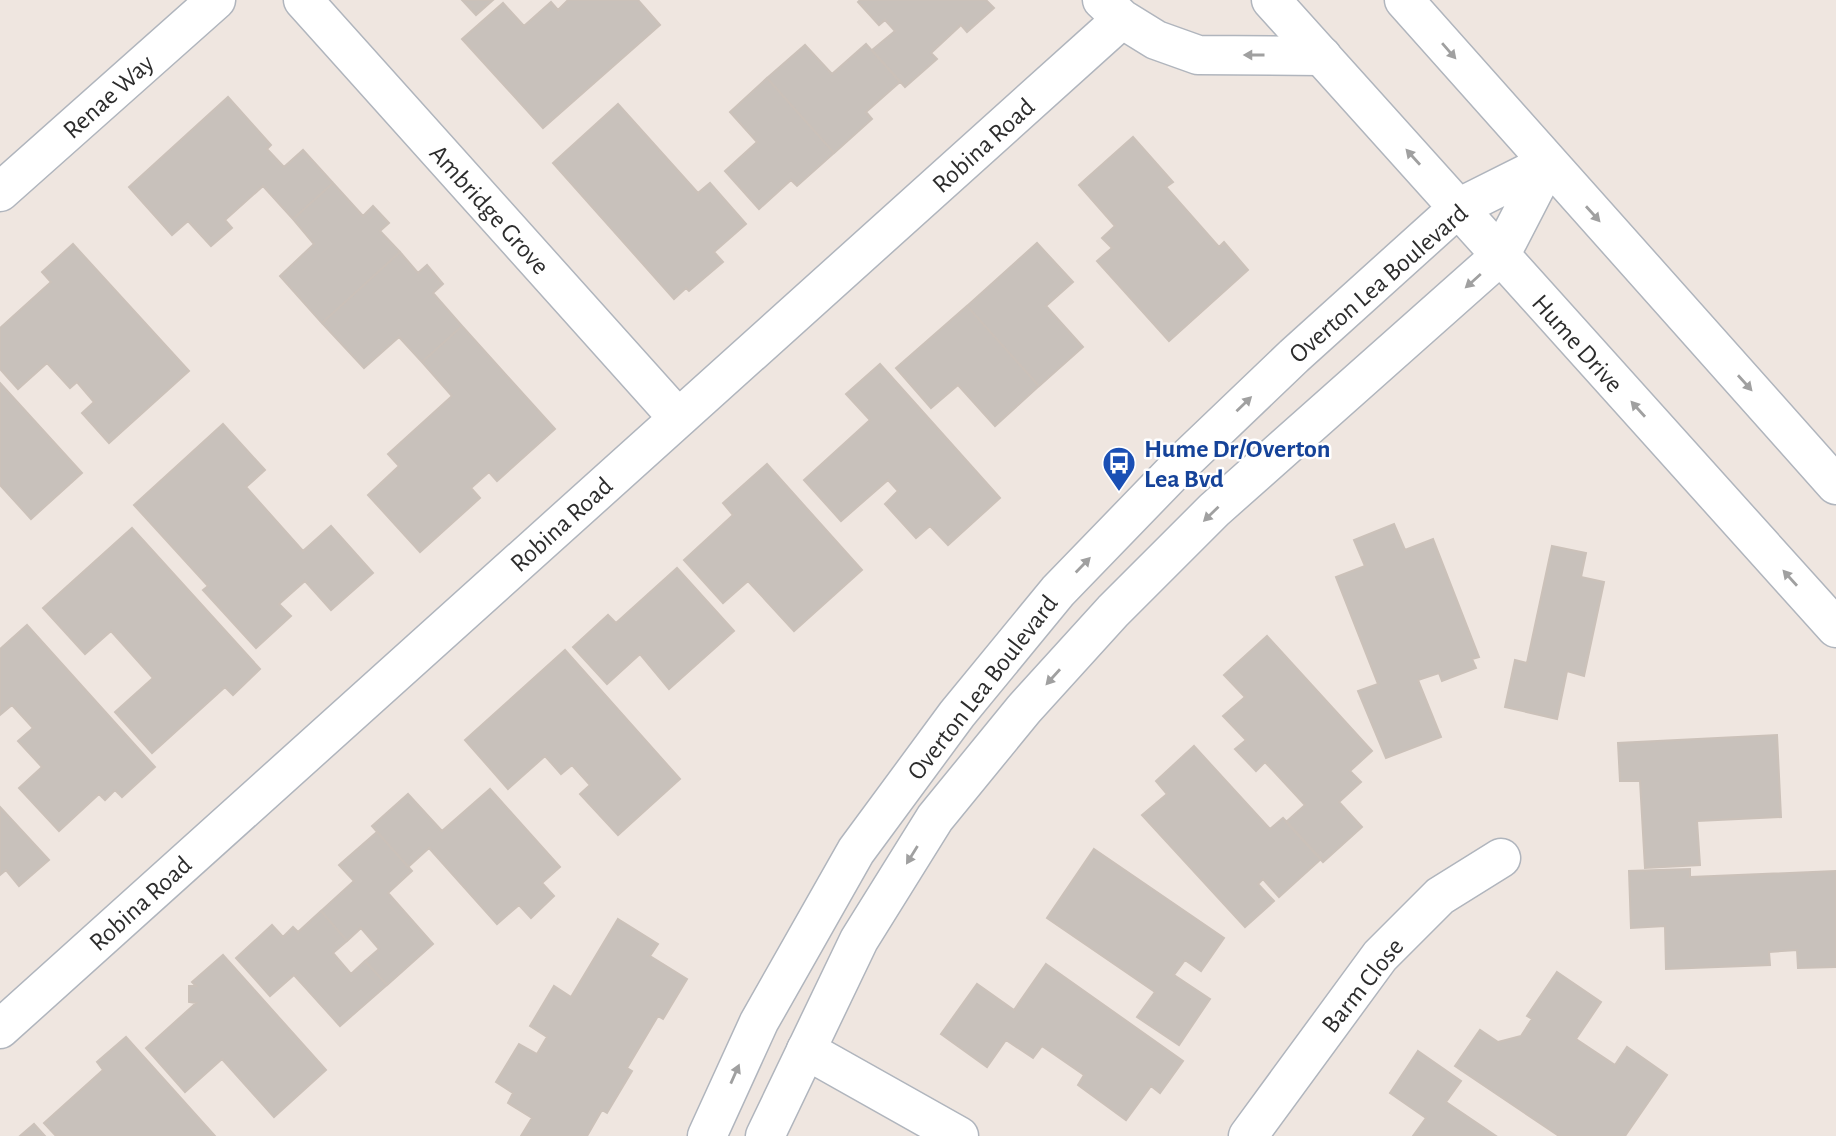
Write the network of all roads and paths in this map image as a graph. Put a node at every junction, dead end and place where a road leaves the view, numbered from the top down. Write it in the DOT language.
graph roads {
  1 [pos="216,0"];
  2 [pos="303,0"];
  3 [pos="1271,0"];
  4 [pos="1404,0"];
  5 [pos="1112,9"];
  6 [pos="1322,56"];
  7 [pos="1548,163"];
  8 [pos="0,192"];
  9 [pos="1458,208"];
  10 [pos="1500,256"];
  11 [pos="678,418"];
  12 [pos="1836,485"];
  13 [pos="1836,628"];
  14 [pos="1501,858"];
  15 [pos="759,1022"];
  16 [pos="0,1029"];
  17 [pos="806,1050"];
  18 [pos="707,1136"];
  19 [pos="765,1136"];
  20 [pos="959,1136"];
  21 [pos="1248,1136"];
  1 -- 8 [label="street, Renae Way"];
  2 -- 11 [label="street, Ambridge Grove"];
  3 -- 6 [label="street, Hume Drive"];
  4 -- 7 [label="street, one-way"];
  6 -- 5 [label="street, one-way"];
  5 -- 11 [label="street, Robina Road"];
  9 -- 6 [label="street, Hume Drive, one-way"];
  7 -- 9 [label="street, Overton Lea Boulevard"];
  7 -- 10 [label="street, Overton Lea Boulevard"];
  7 -- 12 [label="street, one-way"];
  9 -- 10 [label="street, Hume Drive"];
  15 -- 9 [label="street, Overton Lea Boulevard, one-way"];
  13 -- 10 [label="street, Hume Drive, one-way"];
  10 -- 17 [label="street, Overton Lea Boulevard, one-way"];
  11 -- 16 [label="street, Robina Road"];
  14 -- 21 [label="street, Barm Close"];
  15 -- 17 [label="street"];
  18 -- 15 [label="street, Overton Lea Boulevard, one-way"];
  17 -- 19 [label="street, Overton Lea Boulevard"];
  17 -- 20 [label="street"];
}
